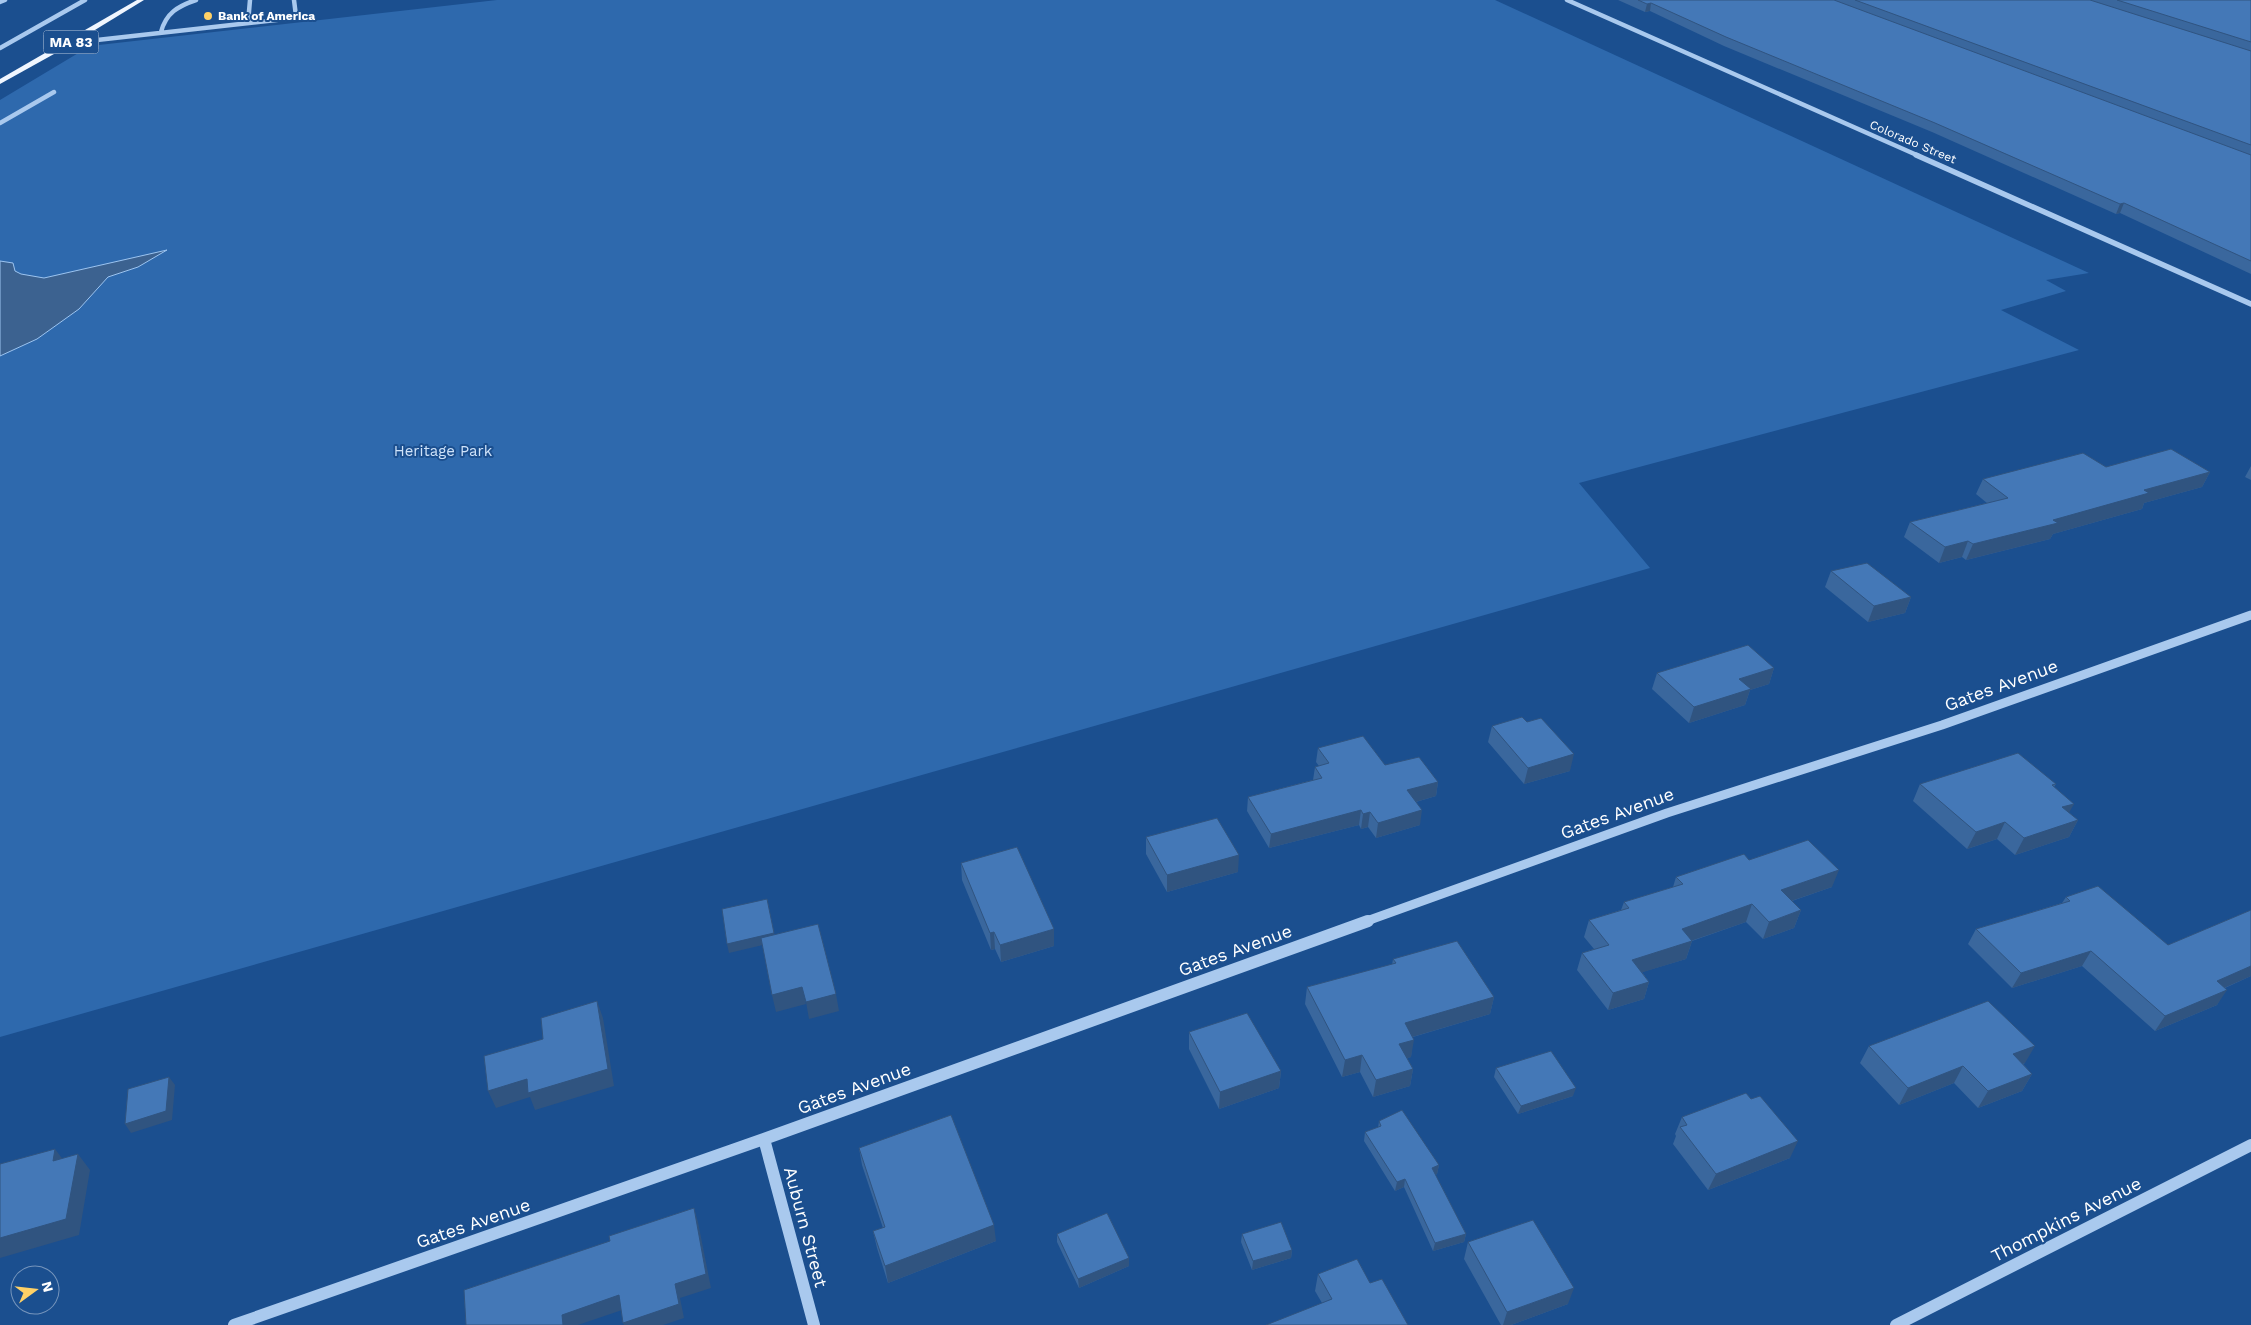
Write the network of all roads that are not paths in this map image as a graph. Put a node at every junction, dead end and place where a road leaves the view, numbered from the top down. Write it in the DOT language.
graph roads {
  1 [pos="5,0"];
  2 [pos="86,0"];
  3 [pos="141,0"];
  4 [pos="196,0"];
  5 [pos="250,0"];
  6 [pos="294,0"];
  7 [pos="1567,0"];
  8 [pos="0,2"];
  9 [pos="248,23"];
  10 [pos="161,32"];
  11 [pos="70,43"];
  12 [pos="0,48"];
  13 [pos="0,82"];
  14 [pos="54,92"];
  15 [pos="1,122"];
  16 [pos="2251,304"];
  17 [pos="2251,614"];
  18 [pos="764,1139"];
  19 [pos="2251,1145"];
  20 [pos="234,1325"];
  21 [pos="814,1325"];
  22 [pos="1896,1325"];
  1 -- 8 [label="street"];
  2 -- 12 [label="lane"];
  3 -- 11 [label="main road, MA 83"];
  4 -- 10 [label="street"];
  5 -- 9 [label="lane"];
  6 -- 9 [label="street"];
  7 -- 16 [label="street, Colorado Street"];
  9 -- 10 [label="street"];
  10 -- 11 [label="street"];
  11 -- 13 [label="main road, MA 83"];
  14 -- 15 [label="street"];
  17 -- 18 [label="street, Gates Avenue"];
  18 -- 20 [label="street, Gates Avenue"];
  18 -- 21 [label="street, Auburn Street"];
  19 -- 22 [label="street, Thompkins Avenue"];
}
